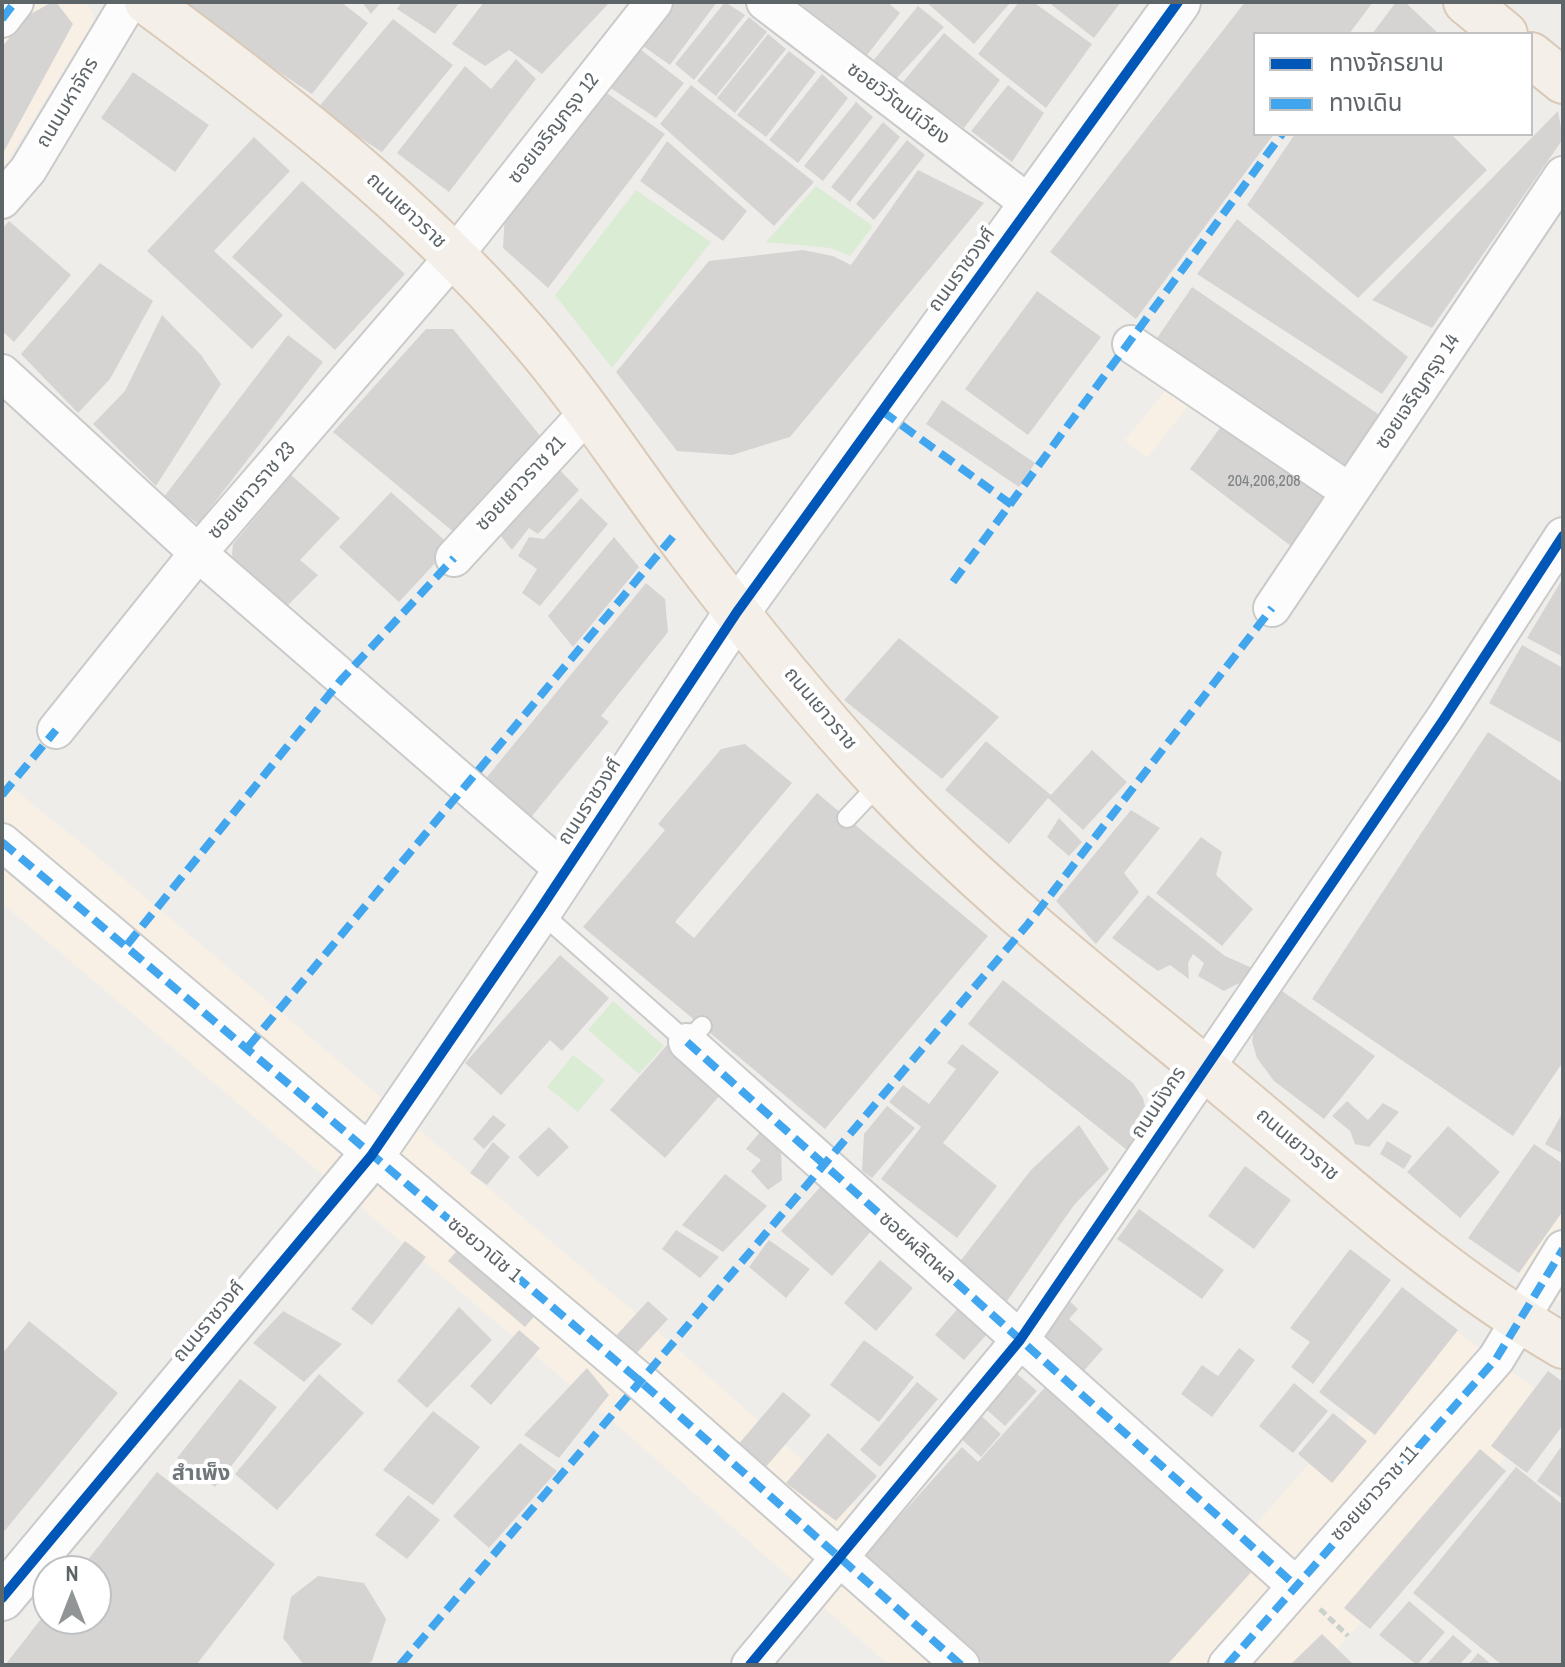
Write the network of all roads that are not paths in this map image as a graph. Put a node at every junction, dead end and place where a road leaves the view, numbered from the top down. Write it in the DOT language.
graph roads {
  1 [pos="15,2"];
  2 [pos="129,2"];
  3 [pos="147,2"];
  4 [pos="654,2"];
  5 [pos="765,2"];
  6 [pos="1178,2"];
  7 [pos="1466,2"];
  8 [pos="2,19"];
  9 [pos="1503,32"];
  10 [pos="1533,57"];
  11 [pos="1563,81"];
  12 [pos="1563,175"];
  13 [pos="2,200"];
  14 [pos="1031,205"];
  15 [pos="454,256"];
  16 [pos="1131,344"];
  17 [pos="2,373"];
  18 [pos="589,411"];
  19 [pos="1350,492"];
  20 [pos="1563,536"];
  21 [pos="198,553"];
  22 [pos="454,558"];
  23 [pos="1272,608"];
  24 [pos="737,612"];
  25 [pos="56,730"];
  26 [pos="881,782"];
  27 [pos="847,818"];
  28 [pos="2,842"];
  29 [pos="566,872"];
  30 [pos="539,911"];
  31 [pos="694,1034"];
  32 [pos="1204,1068"];
  33 [pos="371,1156"];
  34 [pos="1563,1249"];
  35 [pos="1520,1321"];
  36 [pos="1020,1340"];
  37 [pos="1563,1346"];
  38 [pos="839,1557"];
  39 [pos="1295,1585"];
  40 [pos="2,1598"];
  41 [pos="750,1665"];
  42 [pos="961,1665"];
  43 [pos="1227,1665"];
  1 -- 8 [label="street"];
  2 -- 13 [label="street, ถนนมหาจักร"];
  3 -- 15 [label="main road, ถนนเยาวราช"];
  4 -- 15 [label="street, ซอยเจริญกรุง 12"];
  5 -- 14 [label="street, ซอยวิวัฒน์เวียง"];
  6 -- 14 [label="street, ถนนราชวงศ์"];
  7 -- 9 [label="main road"];
  10 -- 11 [label="main road"];
  12 -- 19 [label="street, ซอยเจริญกรุง 14"];
  14 -- 24 [label="street, ถนนราชวงศ์"];
  15 -- 18 [label="main road, ถนนเยาวราช"];
  15 -- 21 [label="street, ซอยเยาวราช 23"];
  16 -- 19 [label="street"];
  17 -- 21 [label="street"];
  18 -- 22 [label="street, ซอยเยาวราช 21"];
  18 -- 24 [label="main road, ถนนเยาวราช"];
  19 -- 23 [label="street, ซอยเจริญกรุง 14"];
  20 -- 32 [label="street, ถนนมังกร"];
  21 -- 25 [label="street, ซอยเยาวราช 23"];
  21 -- 29 [label="street"];
  24 -- 26 [label="main road, ถนนเยาวราช"];
  24 -- 29 [label="street, ถนนราชวงศ์"];
  26 -- 27 [label="lane"];
  26 -- 32 [label="main road, ถนนเยาวราช"];
  28 -- 33 [label="street, ซอยวานิช 1"];
  29 -- 30 [label="street, ถนนราชวงศ์"];
  30 -- 31 [label="lane, ซอยผลิตผล"];
  30 -- 33 [label="street, ถนนราชวงศ์"];
  31 -- 36 [label="street, ซอยผลิตผล"];
  32 -- 35 [label="main road, ถนนเยาวราช"];
  32 -- 36 [label="street, ถนนมังกร"];
  33 -- 38 [label="street, ซอยวานิช 1"];
  33 -- 40 [label="street, ถนนราชวงศ์"];
  34 -- 35 [label="street, ซอยเยาวราช 11"];
  35 -- 37 [label="main road, ถนนเยาวราช"];
  35 -- 39 [label="street, ซอยเยาวราช 11"];
  36 -- 38 [label="street, ถนนมังกร"];
  36 -- 39 [label="street, ซอยผลิตผล"];
  38 -- 41 [label="street, ถนนมังกร"];
  38 -- 42 [label="street, ซอยวานิช 1"];
  39 -- 43 [label="street, ซอยเยาวราช 11"];
}
